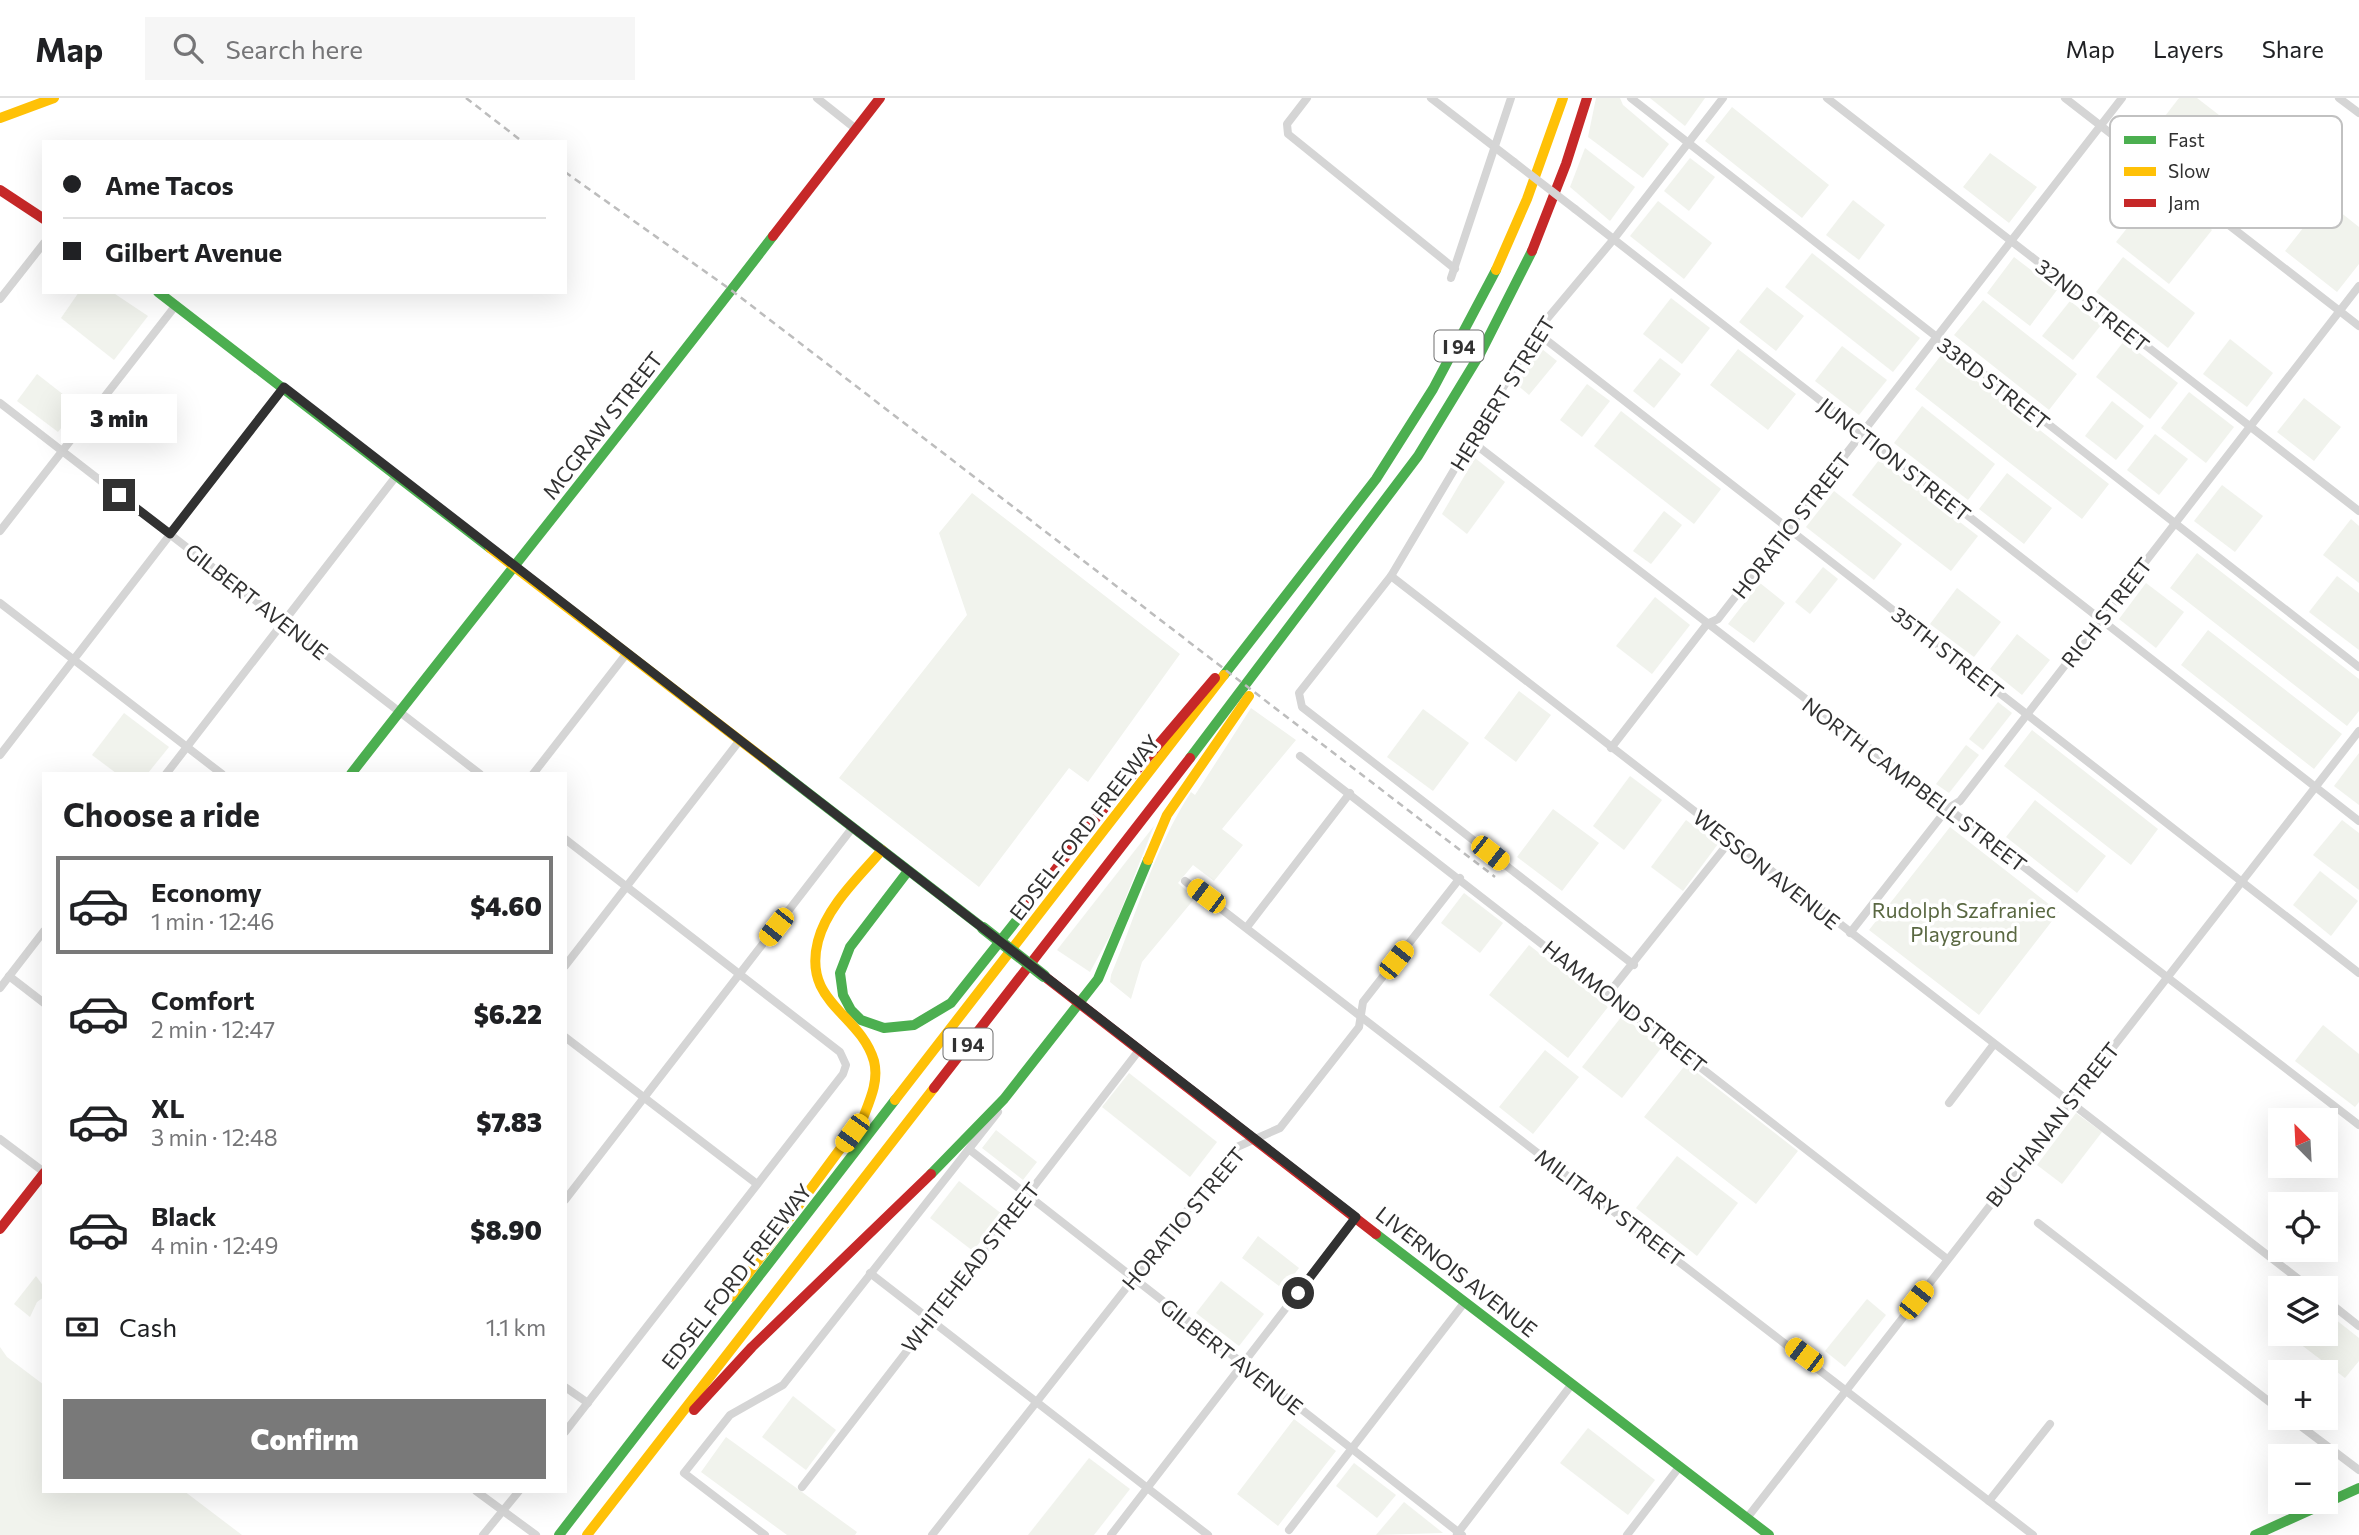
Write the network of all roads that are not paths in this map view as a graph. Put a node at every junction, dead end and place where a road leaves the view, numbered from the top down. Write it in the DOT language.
graph roads {
  1 [pos="54,98"];
  2 [pos="817,98"];
  3 [pos="880,98"];
  4 [pos="1307,98"];
  5 [pos="1431,98"];
  6 [pos="1511,98"];
  7 [pos="1563,98"];
  8 [pos="1587,98"];
  9 [pos="1631,98"];
  10 [pos="1723,98"];
  11 [pos="1827,98"];
  12 [pos="2065,98"];
  13 [pos="2122,98"];
  14 [pos="2339,98"];
  15 [pos="2359,113"];
  16 [pos="0,118"];
  17 [pos="2101,126"];
  18 [pos="856,129"];
  19 [pos="2110,133"];
  20 [pos="1688,144"];
  21 [pos="1494,147"];
  22 [pos="0,190"];
  23 [pos="42,218"];
  24 [pos="2232,228"];
  25 [pos="1613,240"];
  26 [pos="2011,241"];
  27 [pos="42,246"];
  28 [pos="2359,286"];
  29 [pos="161,294"];
  30 [pos="0,299"];
  31 [pos="176,306"];
  32 [pos="2339,311"];
  33 [pos="2359,326"];
  34 [pos="1536,332"];
  35 [pos="1936,338"];
  36 [pos="284,387"];
  37 [pos="0,403"];
  38 [pos="2249,427"];
  39 [pos="1862,434"];
  40 [pos="1471,441"];
  41 [pos="62,450"];
  42 [pos="397,475"];
  43 [pos="2359,511"];
  44 [pos="2175,523"];
  45 [pos="1788,528"];
  46 [pos="0,531"];
  47 [pos="170,534"];
  48 [pos="515,566"];
  49 [pos="1391,576"];
  50 [pos="0,603"];
  51 [pos="2101,620"];
  52 [pos="283,622"];
  53 [pos="1707,624"];
  54 [pos="1283,638"];
  55 [pos="1243,652"];
  56 [pos="627,653"];
  57 [pos="75,658"];
  58 [pos="2359,667"];
  59 [pos="399,712"];
  60 [pos="2027,714"];
  61 [pos="2359,731"];
  62 [pos="740,740"];
  63 [pos="187,746"];
  64 [pos="1611,748"];
  65 [pos="0,755"];
  66 [pos="1300,756"];
  67 [pos="168,772"];
  68 [pos="220,772"];
  69 [pos="353,772"];
  70 [pos="477,772"];
  71 [pos="535,772"];
  72 [pos="2316,787"];
  73 [pos="1350,793"];
  74 [pos="1947,809"];
  75 [pos="2359,821"];
  76 [pos="853,827"];
  77 [pos="567,841"];
  78 [pos="1730,841"];
  79 [pos="882,850"];
  80 [pos="908,870"];
  81 [pos="1460,878"];
  82 [pos="1185,881"];
  83 [pos="2242,882"];
  84 [pos="626,887"];
  85 [pos="1247,928"];
  86 [pos="1850,933"];
  87 [pos="42,934"];
  88 [pos="567,963"];
  89 [pos="1634,965"];
  90 [pos="2359,973"];
  91 [pos="740,974"];
  92 [pos="9,976"];
  93 [pos="2168,976"];
  94 [pos="0,988"];
  95 [pos="1608,994"];
  96 [pos="1076,1000"];
  97 [pos="42,1001"];
  98 [pos="1361,1015"];
  99 [pos="567,1038"];
  100 [pos="1994,1044"];
  101 [pos="1139,1049"];
  102 [pos="645,1097"];
  103 [pos="1004,1099"];
  104 [pos="2069,1102"];
  105 [pos="1949,1103"];
  106 [pos="2359,1125"];
  107 [pos="1255,1138"];
  108 [pos="0,1139"];
  109 [pos="970,1150"];
  110 [pos="42,1170"];
  111 [pos="42,1175"];
  112 [pos="757,1184"];
  113 [pos="1026,1194"];
  114 [pos="567,1197"];
  115 [pos="1356,1217"];
  116 [pos="2038,1223"];
  117 [pos="0,1229"];
  118 [pos="1947,1259"];
  119 [pos="870,1273"];
  120 [pos="2294,1276"];
  121 [pos="1132,1278"];
  122 [pos="1464,1303"];
  123 [pos="2338,1309"];
  124 [pos="929,1319"];
  125 [pos="2359,1326"];
  126 [pos="703,1350"];
  127 [pos="1242,1364"];
  128 [pos="1572,1384"];
  129 [pos="567,1388"];
  130 [pos="1847,1389"];
  131 [pos="2268,1401"];
  132 [pos="587,1403"];
  133 [pos="1035,1403"];
  134 [pos="2050,1424"];
  135 [pos="567,1429"];
  136 [pos="2306,1430"];
  137 [pos="1352,1448"];
  138 [pos="653,1450"];
  139 [pos="1679,1466"];
  140 [pos="2359,1471"];
  141 [pos="802,1487"];
  142 [pos="2359,1488"];
  143 [pos="1147,1489"];
  144 [pos="479,1493"];
  145 [pos="517,1493"];
  146 [pos="1989,1501"];
  147 [pos="503,1511"];
  148 [pos="1747,1518"];
  149 [pos="1289,1530"];
  150 [pos="532,1532"];
  151 [pos="1459,1534"];
  152 [pos="483,1535"];
  153 [pos="559,1535"];
  154 [pos="587,1535"];
  155 [pos="765,1535"];
  156 [pos="932,1535"];
  157 [pos="1111,1535"];
  158 [pos="1208,1535"];
  159 [pos="1627,1535"];
  160 [pos="1769,1535"];
  161 [pos="2033,1535"];
  162 [pos="2255,1535"];
  1 -- 16 [label="main road"];
  2 -- 18 [label="street"];
  3 -- 18 [label="main road, MCGRAW STREET"];
  4 -- 21 [label="street"];
  5 -- 21 [label="street, JUNCTION STREET"];
  6 -- 21 [label="street"];
  7 -- 55 [label="main road, EDSEL FORD FREEWAY / I 94"];
  8 -- 54 [label="main road, EDSEL FORD FREEWAY / I 94"];
  9 -- 20 [label="street, 33RD STREET"];
  10 -- 20 [label="street, HERBERT STREET"];
  11 -- 26 [label="street, 32ND STREET"];
  12 -- 17 [label="street"];
  13 -- 17 [label="street, HORATIO STREET"];
  14 -- 15 [label="street"];
  17 -- 19 [label="street"];
  17 -- 26 [label="street, HORATIO STREET"];
  18 -- 48 [label="main road, MCGRAW STREET"];
  20 -- 25 [label="street, HERBERT STREET"];
  20 -- 35 [label="street, 33RD STREET"];
  21 -- 25 [label="street, JUNCTION STREET, bridge"];
  22 -- 23 [label="main road"];
  24 -- 32 [label="street"];
  25 -- 34 [label="street, HERBERT STREET"];
  25 -- 39 [label="street, JUNCTION STREET"];
  26 -- 35 [label="street, HORATIO STREET"];
  26 -- 38 [label="street, 32ND STREET"];
  27 -- 30 [label="street"];
  28 -- 32 [label="street, RICH STREET"];
  29 -- 31 [label="main road, LIVERNOIS AVENUE"];
  31 -- 36 [label="main road, LIVERNOIS AVENUE"];
  31 -- 41 [label="street"];
  32 -- 33 [label="street"];
  32 -- 38 [label="street, RICH STREET"];
  34 -- 40 [label="street, HERBERT STREET"];
  34 -- 45 [label="street, 35TH STREET"];
  35 -- 39 [label="street, HORATIO STREET"];
  35 -- 44 [label="street, 33RD STREET"];
  36 -- 42 [label="main road, LIVERNOIS AVENUE"];
  36 -- 47 [label="street"];
  37 -- 41 [label="street, GILBERT AVENUE"];
  38 -- 43 [label="street, 32ND STREET"];
  38 -- 44 [label="street, RICH STREET"];
  39 -- 45 [label="street, HORATIO STREET"];
  39 -- 51 [label="street, JUNCTION STREET"];
  40 -- 49 [label="street, HERBERT STREET"];
  40 -- 53 [label="street, NORTH CAMPBELL STREET"];
  41 -- 46 [label="street"];
  41 -- 47 [label="street, GILBERT AVENUE"];
  42 -- 48 [label="main road, LIVERNOIS AVENUE"];
  42 -- 52 [label="street"];
  44 -- 51 [label="street, RICH STREET"];
  44 -- 58 [label="street, 33RD STREET"];
  45 -- 53 [label="street, HORATIO STREET"];
  45 -- 60 [label="street, 35TH STREET"];
  47 -- 52 [label="street, GILBERT AVENUE"];
  47 -- 57 [label="street"];
  48 -- 56 [label="main road, LIVERNOIS AVENUE"];
  48 -- 59 [label="main road, MCGRAW STREET"];
  49 -- 64 [label="street, WESSON AVENUE"];
  49 -- 89 [label="street, HERBERT STREET"];
  50 -- 57 [label="street"];
  51 -- 60 [label="street, RICH STREET"];
  51 -- 72 [label="street, JUNCTION STREET"];
  52 -- 59 [label="street, GILBERT AVENUE"];
  52 -- 63 [label="street"];
  53 -- 64 [label="street, HORATIO STREET"];
  53 -- 74 [label="street, NORTH CAMPBELL STREET"];
  54 -- 96 [label="main road"];
  54 -- 138 [label="main road, EDSEL FORD FREEWAY / I 94"];
  55 -- 80 [label="main road"];
  55 -- 126 [label="main road, EDSEL FORD FREEWAY / I 94"];
  56 -- 62 [label="main road, LIVERNOIS AVENUE"];
  56 -- 71 [label="street"];
  57 -- 63 [label="street"];
  57 -- 65 [label="street"];
  59 -- 69 [label="main road, MCGRAW STREET"];
  59 -- 70 [label="street, GILBERT AVENUE"];
  60 -- 74 [label="street, RICH STREET"];
  60 -- 83 [label="street, 35TH STREET"];
  61 -- 72 [label="street, BUCHANAN STREET"];
  62 -- 76 [label="main road, LIVERNOIS AVENUE"];
  62 -- 84 [label="street"];
  63 -- 67 [label="street"];
  63 -- 68 [label="street"];
  64 -- 78 [label="street, WESSON AVENUE"];
  66 -- 73 [label="street, HAMMOND STREET"];
  72 -- 75 [label="street, JUNCTION STREET"];
  72 -- 83 [label="street, BUCHANAN STREET"];
  73 -- 81 [label="street, HAMMOND STREET"];
  73 -- 85 [label="street"];
  74 -- 86 [label="street, RICH STREET"];
  74 -- 93 [label="street, NORTH CAMPBELL STREET"];
  76 -- 79 [label="main road, LIVERNOIS AVENUE"];
  76 -- 91 [label="street"];
  77 -- 84 [label="street"];
  78 -- 86 [label="street, WESSON AVENUE"];
  78 -- 89 [label="street"];
  79 -- 80 [label="main road, LIVERNOIS AVENUE"];
  79 -- 126 [label="main road"];
  80 -- 96 [label="main road, LIVERNOIS AVENUE, bridge"];
  81 -- 95 [label="street, HAMMOND STREET"];
  81 -- 98 [label="street, HORATIO STREET"];
  82 -- 85 [label="street, MILITARY STREET"];
  83 -- 90 [label="street, 35TH STREET"];
  83 -- 93 [label="street, BUCHANAN STREET"];
  84 -- 88 [label="street"];
  84 -- 91 [label="street"];
  85 -- 98 [label="street, MILITARY STREET"];
  86 -- 100 [label="street, WESSON AVENUE"];
  87 -- 92 [label="street"];
  89 -- 95 [label="street"];
  91 -- 102 [label="street"];
  91 -- 112 [label="street"];
  92 -- 94 [label="street"];
  92 -- 97 [label="street"];
  93 -- 104 [label="street, BUCHANAN STREET"];
  93 -- 106 [label="street, NORTH CAMPBELL STREET"];
  95 -- 118 [label="street, HAMMOND STREET"];
  96 -- 101 [label="main road, LIVERNOIS AVENUE"];
  96 -- 103 [label="main road"];
  98 -- 107 [label="street, HORATIO STREET"];
  98 -- 130 [label="street, MILITARY STREET"];
  99 -- 102 [label="street"];
  100 -- 104 [label="street, WESSON AVENUE"];
  100 -- 105 [label="street"];
  101 -- 107 [label="main road, LIVERNOIS AVENUE"];
  101 -- 113 [label="street, WHITEHEAD STREET"];
  102 -- 112 [label="street"];
  102 -- 114 [label="street"];
  103 -- 109 [label="street"];
  103 -- 138 [label="main road"];
  104 -- 118 [label="street, BUCHANAN STREET"];
  104 -- 120 [label="street, WESSON AVENUE"];
  107 -- 115 [label="main road, LIVERNOIS AVENUE"];
  107 -- 121 [label="street, HORATIO STREET"];
  108 -- 110 [label="street"];
  109 -- 113 [label="street, GILBERT AVENUE"];
  109 -- 119 [label="street"];
  111 -- 117 [label="main road"];
  112 -- 132 [label="street"];
  113 -- 121 [label="street, GILBERT AVENUE"];
  113 -- 124 [label="street, WHITEHEAD STREET"];
  115 -- 122 [label="main road, LIVERNOIS AVENUE"];
  115 -- 127 [label="street"];
  116 -- 131 [label="street"];
  118 -- 130 [label="street, BUCHANAN STREET"];
  119 -- 124 [label="street"];
  119 -- 155 [label="street"];
  121 -- 127 [label="street, GILBERT AVENUE"];
  121 -- 133 [label="street, HORATIO STREET"];
  122 -- 128 [label="main road, LIVERNOIS AVENUE"];
  122 -- 137 [label="street"];
  123 -- 125 [label="street"];
  124 -- 133 [label="street"];
  124 -- 141 [label="street, WHITEHEAD STREET"];
  126 -- 153 [label="main road, EDSEL FORD FREEWAY / I 94"];
  127 -- 137 [label="street, GILBERT AVENUE"];
  127 -- 143 [label="street"];
  128 -- 139 [label="main road, LIVERNOIS AVENUE"];
  128 -- 151 [label="street"];
  129 -- 132 [label="street"];
  130 -- 146 [label="street, MILITARY STREET"];
  130 -- 148 [label="street, BUCHANAN STREET"];
  132 -- 135 [label="street"];
  133 -- 143 [label="street"];
  133 -- 156 [label="street, HORATIO STREET"];
  134 -- 146 [label="street"];
  136 -- 140 [label="street"];
  137 -- 149 [label="street"];
  137 -- 151 [label="street, GILBERT AVENUE"];
  138 -- 154 [label="main road, EDSEL FORD FREEWAY / I 94"];
  139 -- 148 [label="main road, LIVERNOIS AVENUE"];
  139 -- 159 [label="street"];
  142 -- 162 [label="main road"];
  143 -- 157 [label="street"];
  143 -- 158 [label="street"];
  144 -- 147 [label="street"];
  145 -- 147 [label="street"];
  146 -- 161 [label="street, MILITARY STREET"];
  147 -- 150 [label="street"];
  147 -- 152 [label="street"];
  148 -- 160 [label="main road, LIVERNOIS AVENUE"];
}
